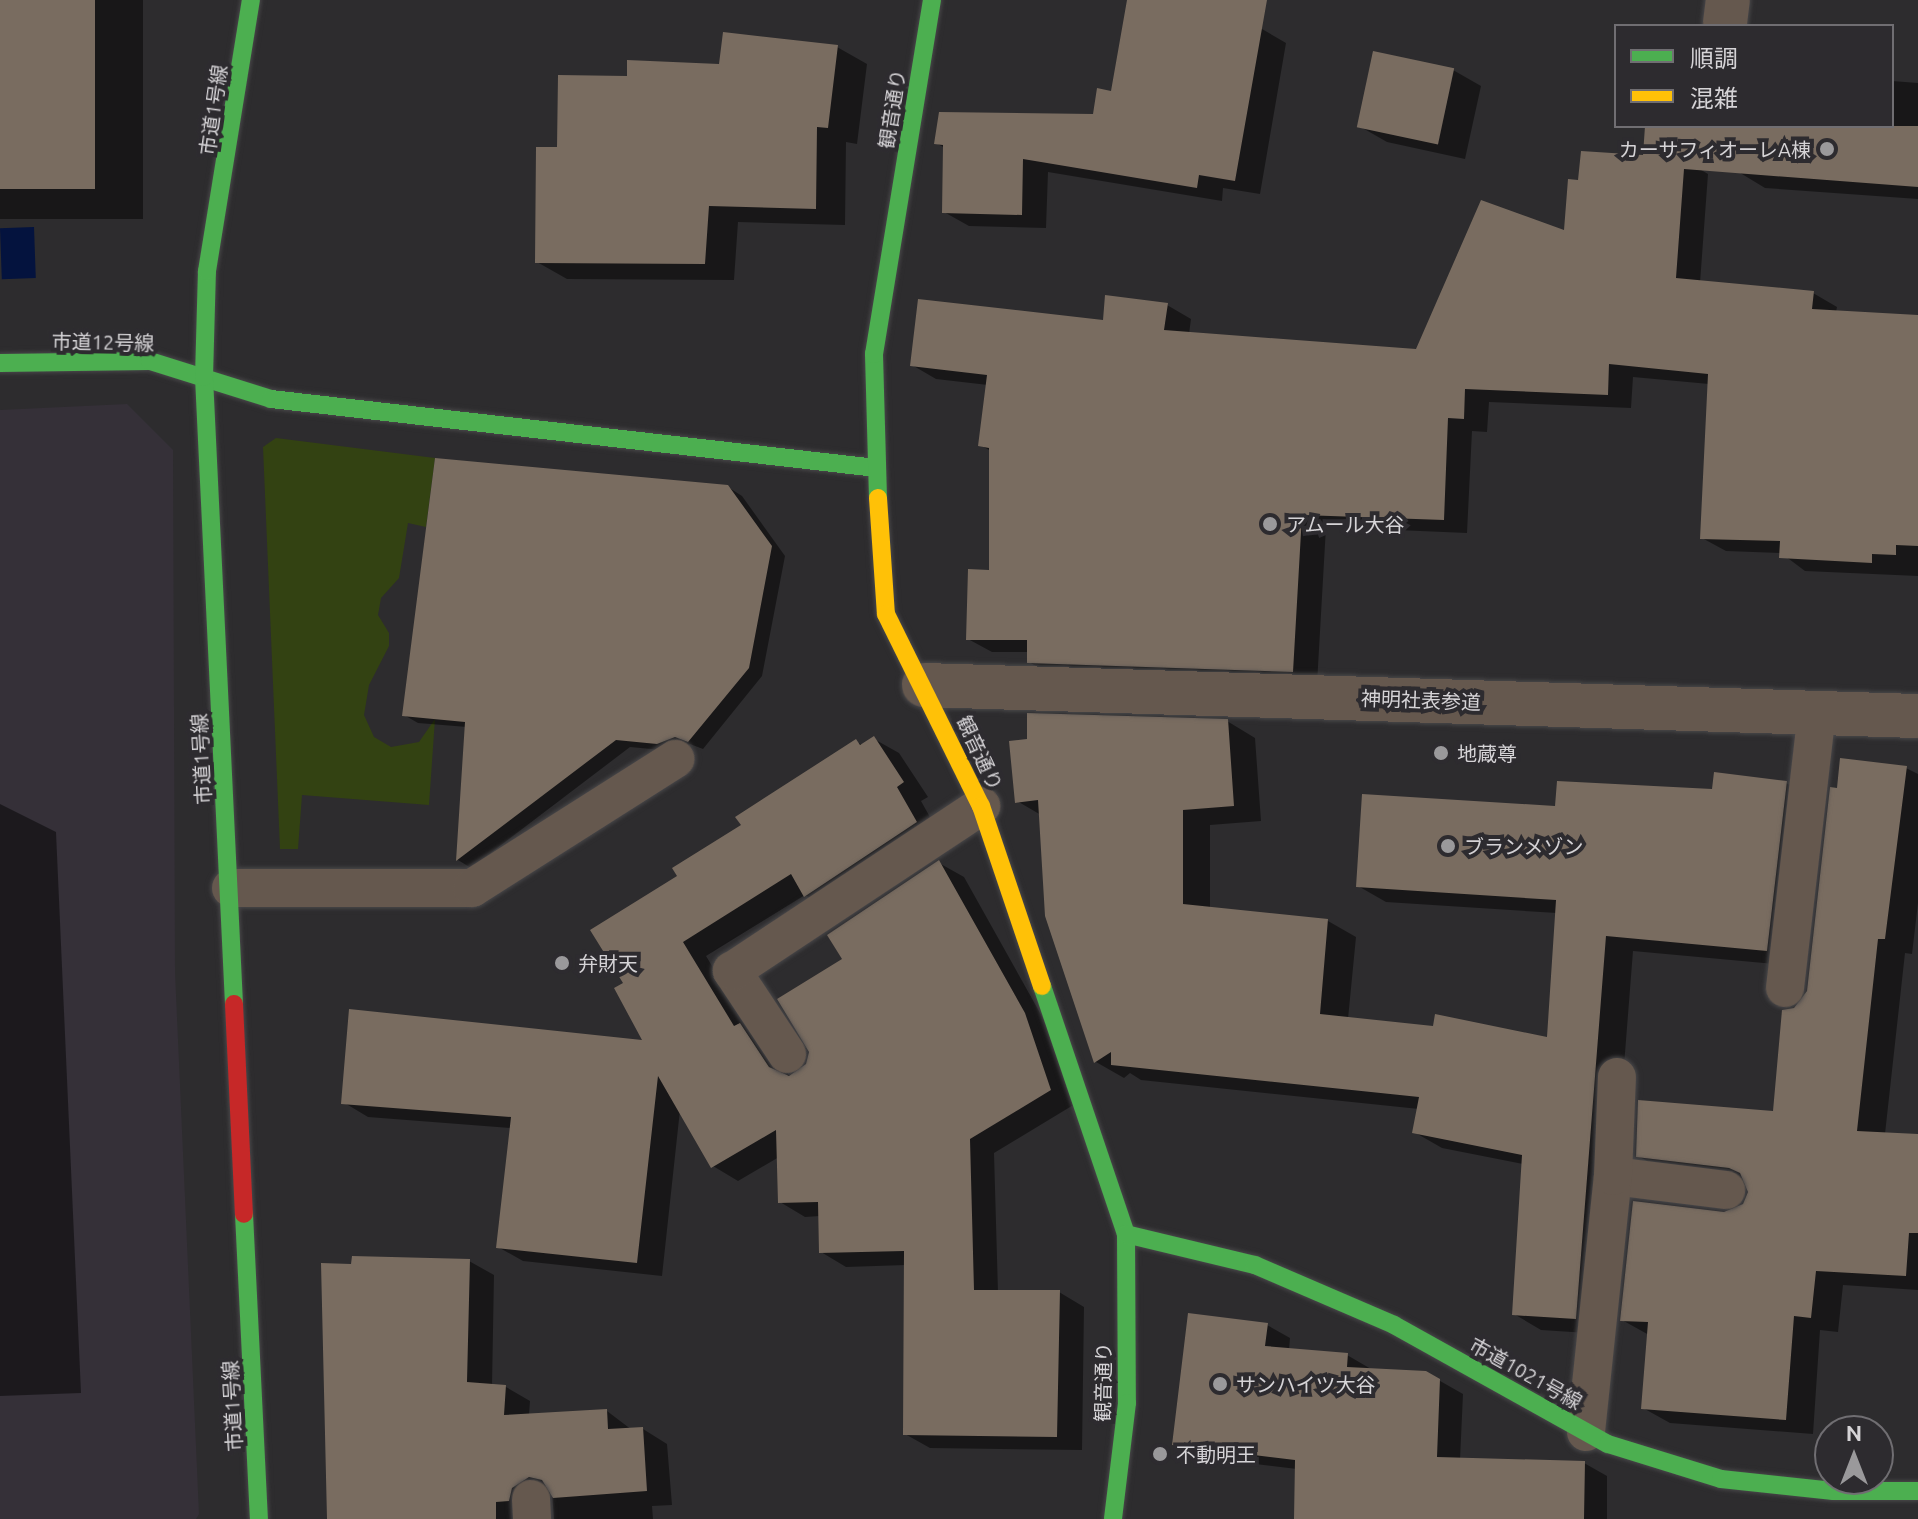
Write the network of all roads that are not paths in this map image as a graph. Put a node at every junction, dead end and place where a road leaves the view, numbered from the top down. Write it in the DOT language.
graph roads {
  1 [pos="251,0"];
  2 [pos="932,0"];
  3 [pos="0,363"];
  4 [pos="204,377"];
  5 [pos="877,468"];
  6 [pos="924,685"];
  7 [pos="1817,712"];
  8 [pos="1918,716"];
  9 [pos="675,759"];
  10 [pos="981,806"];
  11 [pos="231,888"];
  12 [pos="1785,988"];
  13 [pos="787,1054"];
  14 [pos="1617,1077"];
  15 [pos="1613,1176"];
  16 [pos="1726,1190"];
  17 [pos="1126,1234"];
  18 [pos="1586,1432"];
  19 [pos="1918,1491"];
  20 [pos="259,1519"];
  21 [pos="1113,1519"];
  1 -- 4 [label="street, 市道1号線"];
  2 -- 5 [label="street, 観音通り"];
  3 -- 4 [label="street, 市道12号線"];
  4 -- 5 [label="street, 市道12号線"];
  4 -- 11 [label="street, 市道1号線"];
  5 -- 6 [label="street, 観音通り"];
  6 -- 7 [label="street, 神明社表参道"];
  6 -- 10 [label="street, 観音通り"];
  7 -- 8 [label="street, 神明社表参道"];
  7 -- 12 [label="lane"];
  9 -- 11 [label="lane"];
  10 -- 13 [label="lane"];
  10 -- 17 [label="street, 観音通り"];
  11 -- 20 [label="street, 市道1号線"];
  14 -- 15 [label="lane"];
  15 -- 16 [label="lane"];
  15 -- 18 [label="lane"];
  17 -- 18 [label="street, 市道1021号線"];
  17 -- 21 [label="street, 観音通り"];
  18 -- 19 [label="street, 市道1021号線"];
}
